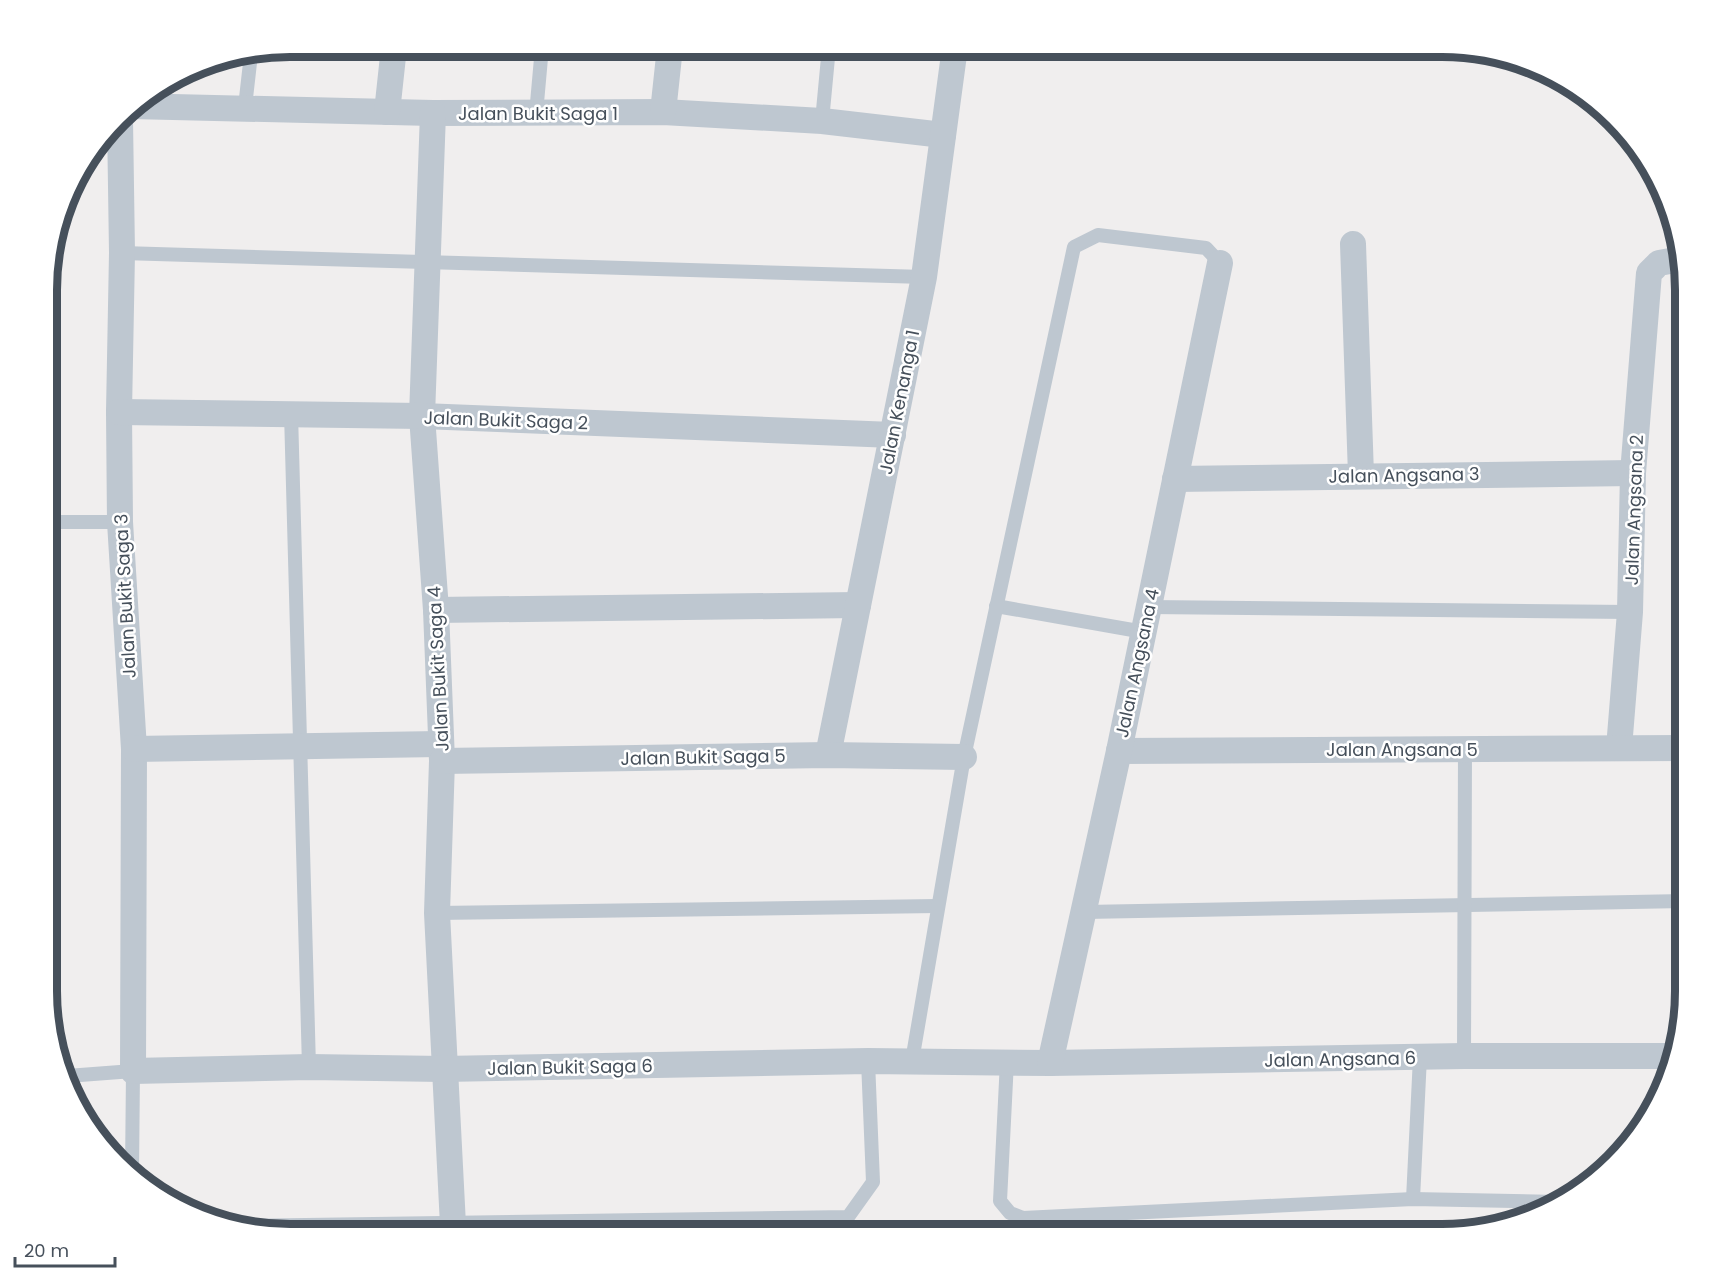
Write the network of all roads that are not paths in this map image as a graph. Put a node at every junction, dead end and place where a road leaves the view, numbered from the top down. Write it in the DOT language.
graph roads {
  1 [pos="393,57"];
  2 [pos="541,57"];
  3 [pos="669,57"];
  4 [pos="828,57"];
  5 [pos="953,57"];
  6 [pos="250,60"];
  7 [pos="147,106"];
  8 [pos="245,107"];
  9 [pos="387,112"];
  10 [pos="663,112"];
  11 [pos="433,113"];
  12 [pos="536,114"];
  13 [pos="822,121"];
  14 [pos="120,131"];
  15 [pos="943,135"];
  16 [pos="1353,244"];
  17 [pos="122,253"];
  18 [pos="429,260"];
  19 [pos="1673,260"];
  20 [pos="1220,262"];
  21 [pos="924,277"];
  22 [pos="119,412"];
  23 [pos="291,413"];
  24 [pos="422,416"];
  25 [pos="892,435"];
  26 [pos="1634,473"];
  27 [pos="1361,475"];
  28 [pos="1175,479"];
  29 [pos="57,522"];
  30 [pos="120,522"];
  31 [pos="858,604"];
  32 [pos="996,606"];
  33 [pos="436,610"];
  34 [pos="1630,612"];
  35 [pos="1146,620"];
  36 [pos="300,747"];
  37 [pos="1619,748"];
  38 [pos="1675,748"];
  39 [pos="134,749"];
  40 [pos="1465,749"];
  41 [pos="1119,751"];
  42 [pos="441,752"];
  43 [pos="828,755"];
  44 [pos="964,757"];
  45 [pos="1675,901"];
  46 [pos="1466,904"];
  47 [pos="937,906"];
  48 [pos="1085,912"];
  49 [pos="437,913"];
  50 [pos="1464,1056"];
  51 [pos="1666,1056"];
  52 [pos="1420,1058"];
  53 [pos="868,1061"];
  54 [pos="912,1061"];
  55 [pos="1006,1061"];
  56 [pos="1050,1063"];
  57 [pos="309,1067"];
  58 [pos="443,1069"];
  59 [pos="133,1071"];
  60 [pos="73,1076"];
  61 [pos="132,1162"];
  62 [pos="1413,1199"];
  63 [pos="1541,1202"];
  64 [pos="453,1224"];
  65 [pos="502,1224"];
  1 -- 9 [label="street"];
  2 -- 12 [label="lane"];
  3 -- 10 [label="street"];
  4 -- 13 [label="lane"];
  5 -- 15 [label="street, Jalan Kenanga 1"];
  6 -- 8 [label="lane"];
  7 -- 8 [label="street, Jalan Bukit Saga 1"];
  8 -- 9 [label="street, Jalan Bukit Saga 1"];
  9 -- 11 [label="street, Jalan Bukit Saga 1"];
  10 -- 12 [label="street, Jalan Bukit Saga 1"];
  10 -- 13 [label="street, Jalan Bukit Saga 1"];
  11 -- 12 [label="street, Jalan Bukit Saga 1"];
  11 -- 18 [label="street, Jalan Bukit Saga 4"];
  13 -- 15 [label="street, Jalan Bukit Saga 1"];
  14 -- 17 [label="street, Jalan Bukit Saga 3"];
  15 -- 21 [label="street, Jalan Kenanga 1"];
  16 -- 27 [label="street"];
  17 -- 18 [label="lane"];
  17 -- 22 [label="street, Jalan Bukit Saga 3"];
  18 -- 21 [label="lane"];
  18 -- 24 [label="street, Jalan Bukit Saga 4"];
  19 -- 26 [label="street, Jalan Angsana 2"];
  20 -- 28 [label="street, Jalan Angsana 4"];
  20 -- 32 [label="lane"];
  21 -- 25 [label="street, Jalan Kenanga 1"];
  22 -- 23 [label="street, Jalan Bukit Saga 2"];
  22 -- 30 [label="street, Jalan Bukit Saga 3"];
  23 -- 24 [label="street, Jalan Bukit Saga 2"];
  23 -- 36 [label="lane"];
  24 -- 25 [label="street, Jalan Bukit Saga 2"];
  24 -- 33 [label="street, Jalan Bukit Saga 4"];
  25 -- 31 [label="street, Jalan Kenanga 1"];
  26 -- 27 [label="street, Jalan Angsana 3"];
  26 -- 34 [label="street, Jalan Angsana 2"];
  27 -- 28 [label="street, Jalan Angsana 3"];
  28 -- 35 [label="street, Jalan Angsana 4"];
  29 -- 30 [label="lane"];
  30 -- 39 [label="street, Jalan Bukit Saga 3"];
  31 -- 33 [label="street"];
  31 -- 43 [label="street, Jalan Kenanga 1"];
  32 -- 35 [label="lane"];
  32 -- 44 [label="lane"];
  33 -- 42 [label="street, Jalan Bukit Saga 4"];
  34 -- 35 [label="lane"];
  34 -- 37 [label="street, Jalan Angsana 2"];
  35 -- 41 [label="street, Jalan Angsana 4"];
  36 -- 39 [label="street, Jalan Bukit Saga 5"];
  36 -- 42 [label="street, Jalan Bukit Saga 5"];
  36 -- 57 [label="lane"];
  37 -- 38 [label="street, Jalan Angsana 5"];
  37 -- 40 [label="street, Jalan Angsana 5"];
  39 -- 59 [label="street, Jalan Bukit Saga 3"];
  40 -- 41 [label="street, Jalan Angsana 5"];
  40 -- 46 [label="lane"];
  41 -- 48 [label="street, Jalan Angsana 4"];
  42 -- 43 [label="street, Jalan Bukit Saga 5"];
  42 -- 49 [label="street, Jalan Bukit Saga 4"];
  43 -- 44 [label="street, Jalan Bukit Saga 5"];
  44 -- 47 [label="lane"];
  45 -- 46 [label="lane"];
  46 -- 48 [label="lane"];
  46 -- 50 [label="lane"];
  47 -- 49 [label="lane"];
  47 -- 54 [label="lane"];
  48 -- 56 [label="street, Jalan Angsana 4"];
  49 -- 58 [label="street, Jalan Bukit Saga 4"];
  50 -- 51 [label="street, Jalan Angsana 6"];
  50 -- 52 [label="street, Jalan Angsana 6"];
  52 -- 56 [label="street, Jalan Angsana 6"];
  52 -- 62 [label="lane"];
  53 -- 54 [label="street, Jalan Bukit Saga 6"];
  53 -- 58 [label="street, Jalan Bukit Saga 6"];
  53 -- 65 [label="lane"];
  54 -- 55 [label="street, Jalan Bukit Saga 6"];
  55 -- 56 [label="street, Jalan Angsana 6"];
  55 -- 62 [label="lane"];
  57 -- 58 [label="street, Jalan Bukit Saga 6"];
  57 -- 59 [label="street, Jalan Bukit Saga 6"];
  58 -- 64 [label="street, Jalan Bukit Saga 4"];
  59 -- 60 [label="lane"];
  59 -- 61 [label="lane"];
  62 -- 63 [label="lane"];
}
